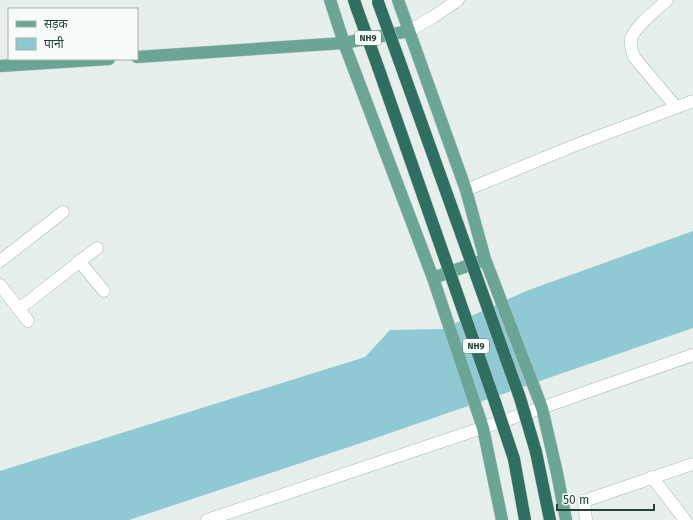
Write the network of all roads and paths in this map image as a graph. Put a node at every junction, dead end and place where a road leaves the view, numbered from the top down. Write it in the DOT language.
graph roads {
  1 [pos="330,0"];
  2 [pos="398,0"];
  3 [pos="458,0"];
  4 [pos="667,0"];
  5 [pos="378,1"];
  6 [pos="356,4"];
  7 [pos="409,31"];
  8 [pos="344,43"];
  9 [pos="138,57"];
  10 [pos="93,60"];
  11 [pos="0,66"];
  12 [pos="693,100"];
  13 [pos="676,107"];
  14 [pos="466,190"];
  15 [pos="63,212"];
  16 [pos="97,248"];
  17 [pos="485,259"];
  18 [pos="79,261"];
  19 [pos="0,262"];
  20 [pos="433,278"];
  21 [pos="0,285"];
  22 [pos="104,291"];
  23 [pos="19,309"];
  24 [pos="28,321"];
  25 [pos="693,355"];
  26 [pos="542,408"];
  27 [pos="483,428"];
  28 [pos="693,464"];
  29 [pos="652,478"];
  30 [pos="207,520"];
  31 [pos="502,520"];
  32 [pos="525,520"];
  33 [pos="550,520"];
  34 [pos="566,520"];
  35 [pos="586,520"];
  36 [pos="685,520"];
  1 -- 8 [label="main road"];
  2 -- 7 [label="main road"];
  3 -- 7 [label="street"];
  4 -- 13 [label="street"];
  5 -- 33 [label="highway, NH9, bridge"];
  6 -- 32 [label="highway, NH9, bridge"];
  7 -- 8 [label="main road"];
  7 -- 14 [label="main road"];
  8 -- 9 [label="main road"];
  8 -- 20 [label="main road"];
  10 -- 11 [label="main road"];
  12 -- 13 [label="street"];
  13 -- 14 [label="street"];
  14 -- 17 [label="main road"];
  15 -- 19 [label="street"];
  16 -- 18 [label="street"];
  17 -- 20 [label="main road"];
  17 -- 26 [label="main road"];
  18 -- 22 [label="street"];
  18 -- 23 [label="street"];
  20 -- 27 [label="main road"];
  21 -- 23 [label="street"];
  23 -- 24 [label="street"];
  25 -- 26 [label="street"];
  26 -- 27 [label="street"];
  26 -- 34 [label="main road"];
  27 -- 30 [label="street"];
  27 -- 31 [label="main road"];
  28 -- 29 [label="street"];
  29 -- 35 [label="street"];
  29 -- 36 [label="street"];
}
